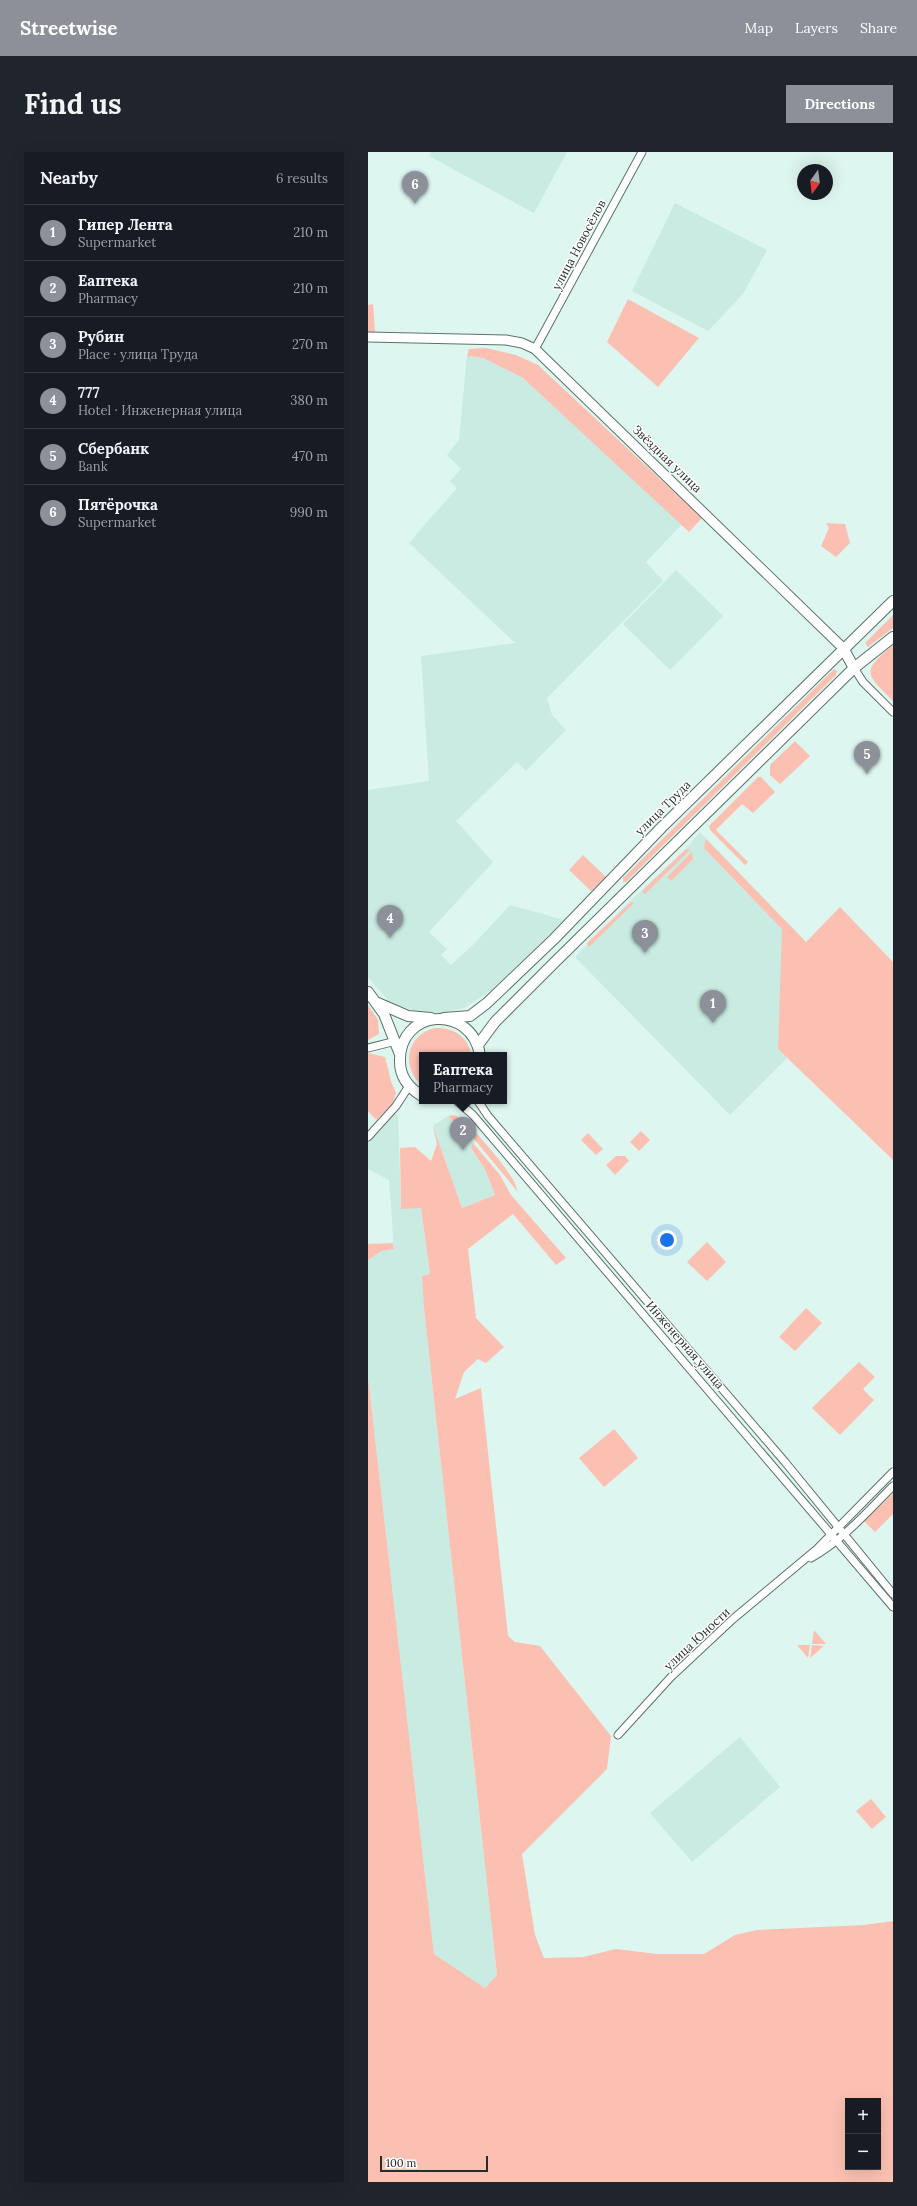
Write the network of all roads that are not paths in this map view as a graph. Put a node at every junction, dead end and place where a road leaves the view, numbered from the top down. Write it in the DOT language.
graph roads {
  1 [pos="642,152"];
  2 [pos="368,337"];
  3 [pos="535,349"];
  4 [pos="893,601"];
  5 [pos="893,637"];
  6 [pos="843,648"];
  7 [pos="854,668"];
  8 [pos="893,712"];
  9 [pos="368,992"];
  10 [pos="376,1002"];
  11 [pos="440,1018"];
  12 [pos="396,1041"];
  13 [pos="368,1048"];
  14 [pos="479,1050"];
  15 [pos="399,1052"];
  16 [pos="409,1086"];
  17 [pos="419,1094"];
  18 [pos="461,1104"];
  19 [pos="480,1104"];
  20 [pos="368,1137"];
  21 [pos="893,1472"];
  22 [pos="893,1486"];
  23 [pos="838,1527"];
  24 [pos="843,1534"];
  25 [pos="833,1537"];
  26 [pos="893,1594"];
  27 [pos="893,1607"];
  28 [pos="618,1735"];
  1 -- 3 [label="street, улица Новосёлов"];
  2 -- 3 [label="street, Звёздная улица"];
  3 -- 6 [label="street, Звёздная улица"];
  4 -- 6 [label="main road, улица Труда"];
  5 -- 7 [label="main road"];
  6 -- 7 [label="main road, Звёздная улица"];
  6 -- 11 [label="main road, улица Труда"];
  7 -- 8 [label="street, Звёздная улица"];
  7 -- 14 [label="main road"];
  9 -- 10 [label="main road"];
  10 -- 11 [label="main road"];
  10 -- 12 [label="main road"];
  11 -- 14 [label="main road"];
  11 -- 15 [label="main road"];
  12 -- 13 [label="street"];
  12 -- 15 [label="main road"];
  15 -- 16 [label="main road"];
  16 -- 17 [label="main road"];
  16 -- 20 [label="street"];
  18 -- 25 [label="street, Инженерная улица"];
  19 -- 23 [label="street, Инженерная улица"];
  21 -- 23 [label="street, улица Юности"];
  22 -- 24 [label="street, улица Юности"];
  23 -- 24 [label="street, Инженерная улица"];
  23 -- 25 [label="street, улица Юности"];
  24 -- 25 [label="street, улица Юности"];
  24 -- 26 [label="street, Инженерная улица"];
  25 -- 27 [label="street, Инженерная улица"];
  25 -- 28 [label="street, улица Юности"];
}
